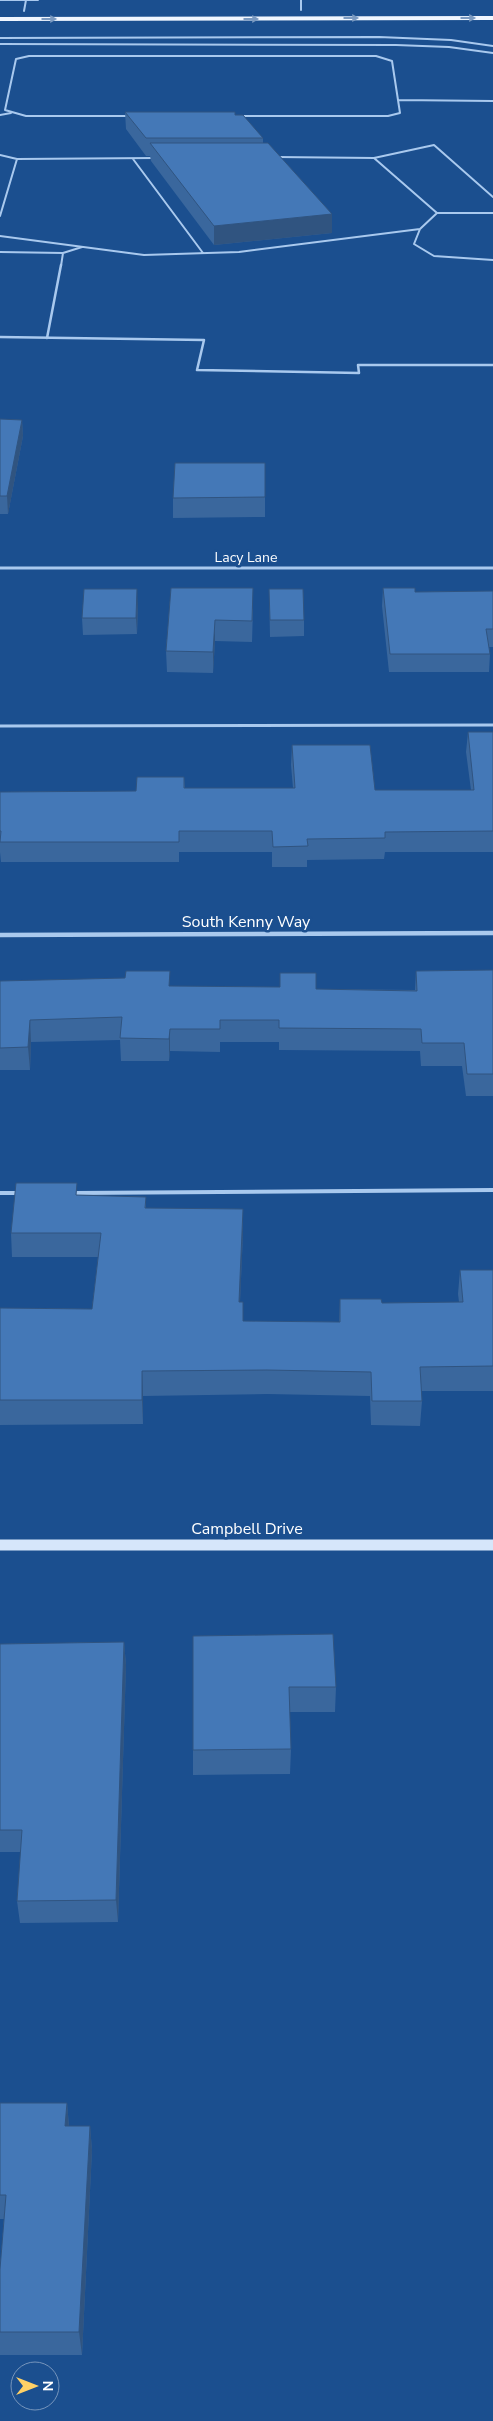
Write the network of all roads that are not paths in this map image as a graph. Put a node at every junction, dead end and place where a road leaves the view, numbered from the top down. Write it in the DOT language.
graph roads {
  1 [pos="0,0"];
  2 [pos="26,0"];
  3 [pos="38,0"];
  4 [pos="301,0"];
  5 [pos="291,10"];
  6 [pos="301,10"];
  7 [pos="311,10"];
  8 [pos="16,11"];
  9 [pos="24,11"];
  10 [pos="34,11"];
  11 [pos="302,18"];
  12 [pos="493,18"];
  13 [pos="0,19"];
  14 [pos="0,38"];
  15 [pos="207,38"];
  16 [pos="451,40"];
  17 [pos="0,44"];
  18 [pos="207,45"];
  19 [pos="493,46"];
  20 [pos="449,47"];
  21 [pos="493,53"];
  22 [pos="398,100"];
  23 [pos="493,100"];
  24 [pos="11,113"];
  25 [pos="0,114"];
  26 [pos="0,155"];
  27 [pos="269,157"];
  28 [pos="17,158"];
  29 [pos="133,158"];
  30 [pos="162,158"];
  31 [pos="374,158"];
  32 [pos="493,197"];
  33 [pos="437,213"];
  34 [pos="493,213"];
  35 [pos="0,216"];
  36 [pos="420,229"];
  37 [pos="0,236"];
  38 [pos="84,247"];
  39 [pos="0,252"];
  40 [pos="63,253"];
  41 [pos="203,253"];
  42 [pos="493,260"];
  43 [pos="0,337"];
  44 [pos="47,338"];
  45 [pos="493,365"];
  46 [pos="0,568"];
  47 [pos="493,568"];
  48 [pos="493,725"];
  49 [pos="0,726"];
  50 [pos="493,933"];
  51 [pos="0,935"];
  52 [pos="493,1190"];
  53 [pos="0,1193"];
  54 [pos="20,1193"];
  55 [pos="69,1193"];
  56 [pos="0,1545"];
  57 [pos="493,1545"];
  1 -- 2 [label="lane"];
  2 -- 3 [label="lane"];
  2 -- 9 [label="lane"];
  4 -- 6 [label="lane"];
  5 -- 6 [label="main road"];
  6 -- 7 [label="main road"];
  6 -- 11 [label="main road"];
  8 -- 9 [label="main road"];
  9 -- 10 [label="main road"];
  11 -- 12 [label="main road, one-way"];
  13 -- 11 [label="main road, one-way"];
  14 -- 15 [label="lane"];
  15 -- 16 [label="lane"];
  15 -- 18 [label="lane"];
  16 -- 19 [label="lane"];
  16 -- 20 [label="lane"];
  17 -- 18 [label="lane"];
  18 -- 20 [label="lane"];
  20 -- 21 [label="lane"];
  22 -- 23 [label="lane"];
  22 -- 24 [label="lane"];
  22 -- 24 [label="lane"];
  24 -- 25 [label="lane"];
  26 -- 28 [label="lane"];
  27 -- 31 [label="lane"];
  28 -- 29 [label="lane"];
  28 -- 35 [label="lane"];
  29 -- 30 [label="lane"];
  29 -- 41 [label="lane"];
  31 -- 32 [label="lane"];
  31 -- 33 [label="lane"];
  33 -- 34 [label="lane"];
  33 -- 36 [label="lane"];
  36 -- 41 [label="lane"];
  36 -- 42 [label="lane"];
  37 -- 38 [label="lane"];
  38 -- 40 [label="lane"];
  38 -- 41 [label="lane"];
  39 -- 40 [label="lane"];
  40 -- 44 [label="lane"];
  43 -- 44 [label="lane"];
  44 -- 45 [label="lane"];
  46 -- 47 [label="street, Lacy Lane"];
  48 -- 49 [label="lane"];
  50 -- 51 [label="street, South Kenny Way"];
  52 -- 55 [label="lane"];
  53 -- 54 [label="lane"];
  56 -- 57 [label="street, Campbell Drive"];
}
